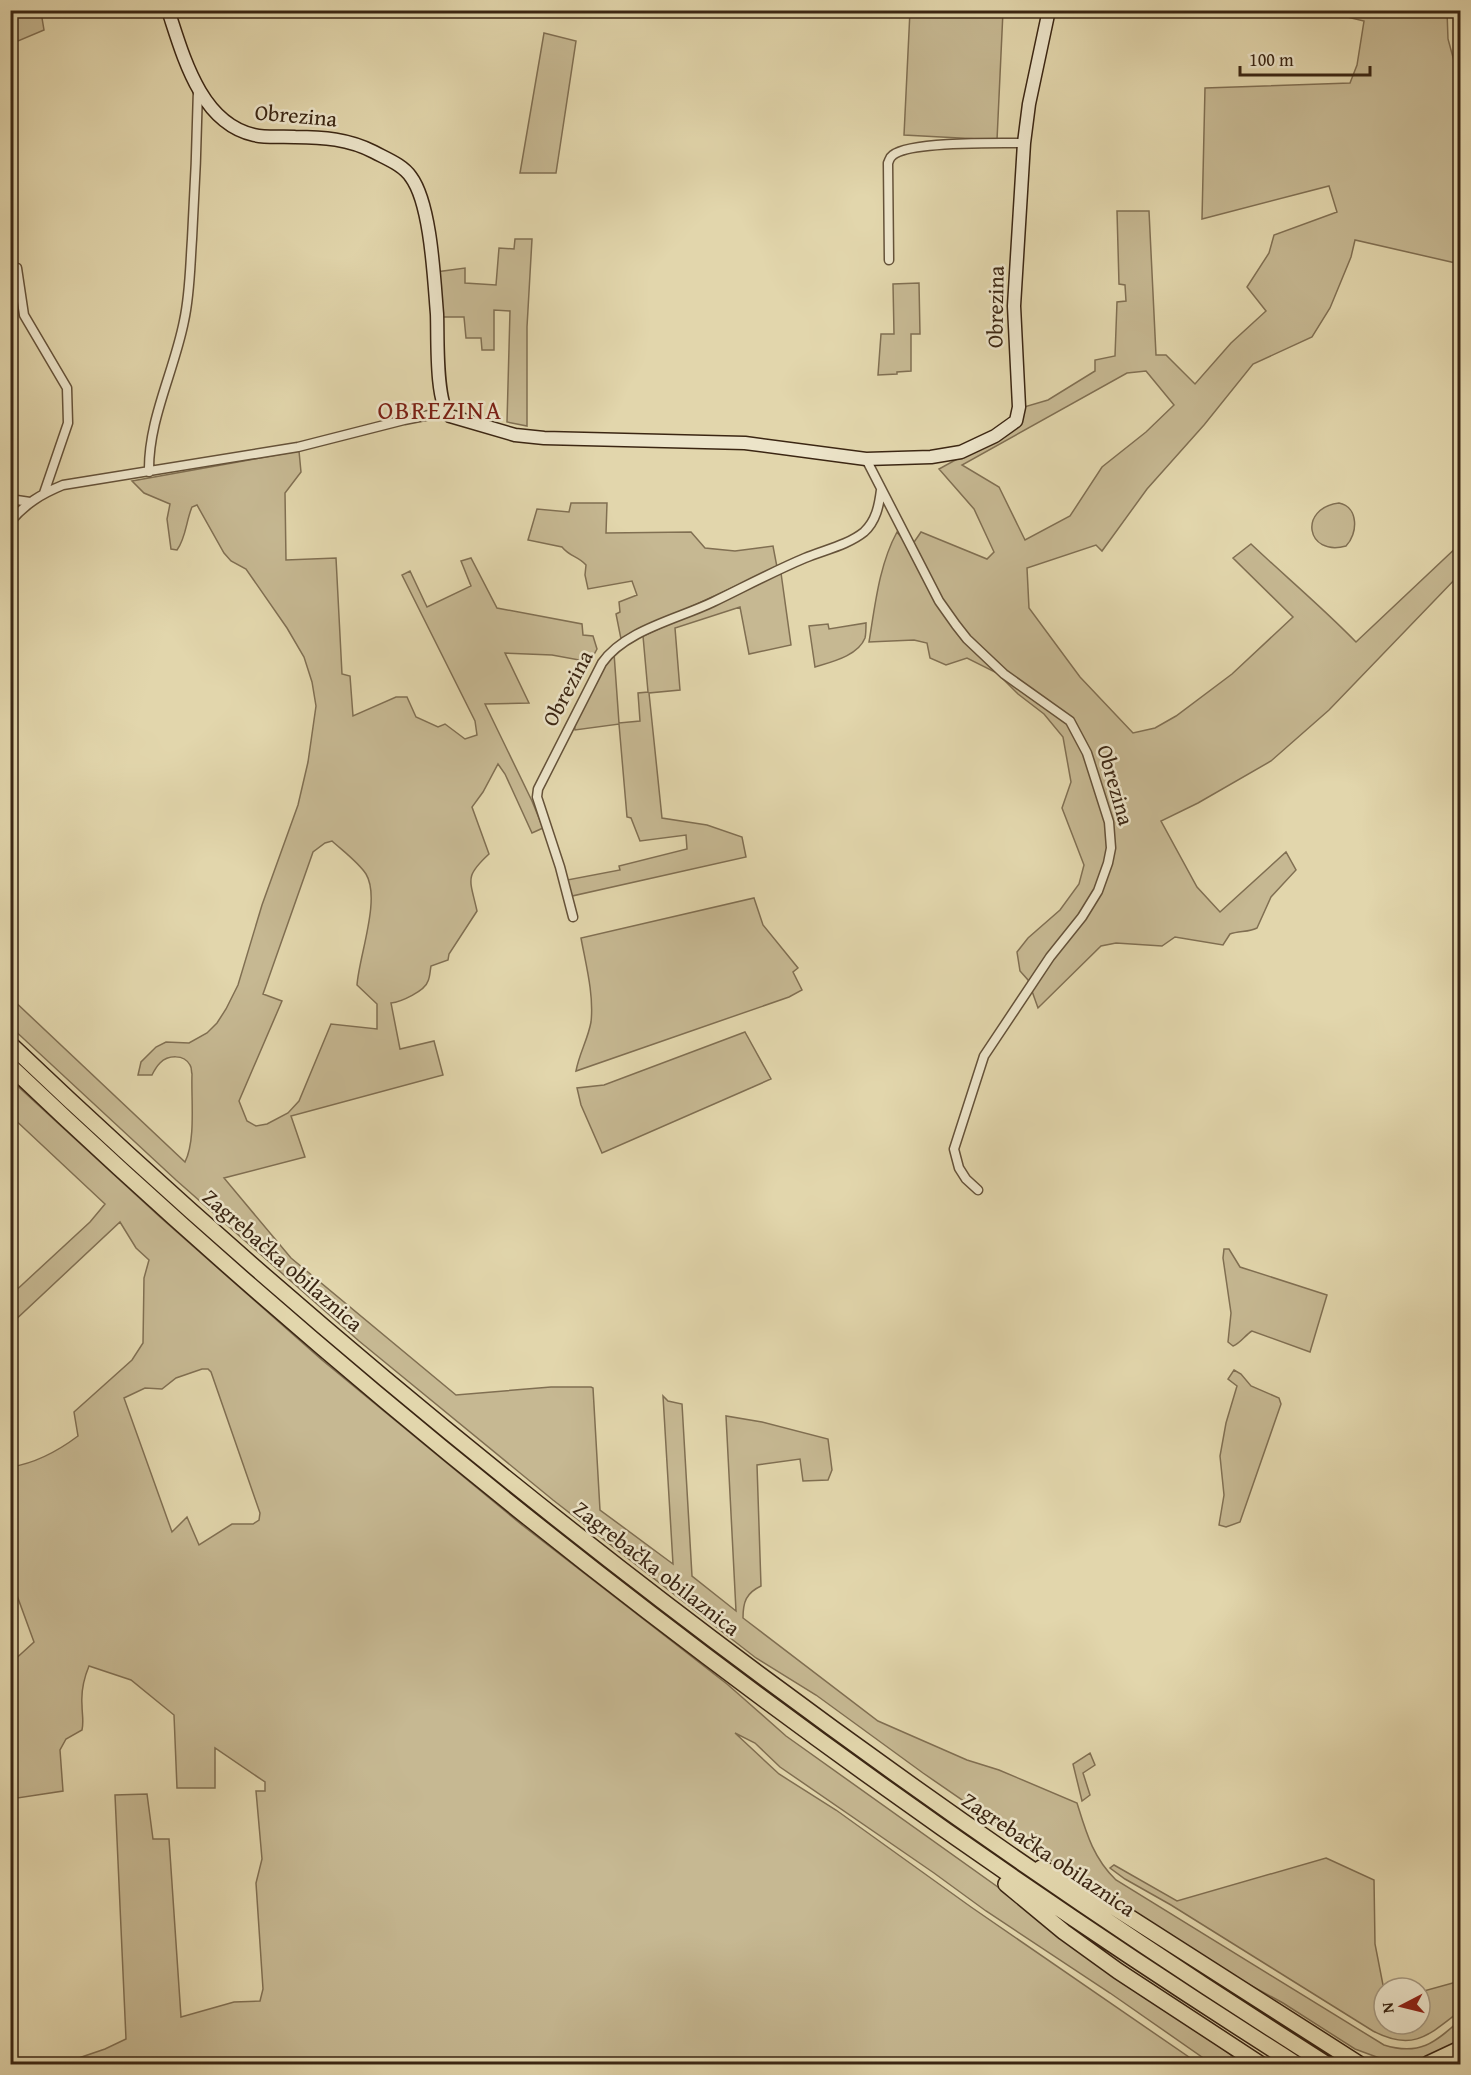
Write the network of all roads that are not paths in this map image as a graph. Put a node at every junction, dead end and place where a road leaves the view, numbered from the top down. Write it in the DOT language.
graph roads {
  1 [pos="168,10"];
  2 [pos="1049,10"];
  3 [pos="198,88"];
  4 [pos="1024,143"];
  5 [pos="889,260"];
  6 [pos="16,268"];
  7 [pos="445,412"];
  8 [pos="866,459"];
  9 [pos="149,472"];
  10 [pos="881,490"];
  11 [pos="44,493"];
  12 [pos="10,499"];
  13 [pos="30,502"];
  14 [pos="10,522"];
  15 [pos="573,917"];
  16 [pos="10,1044"];
  17 [pos="10,1066"];
  18 [pos="978,1190"];
  19 [pos="983,1857"];
  20 [pos="1019,1862"];
  21 [pos="1461,2049"];
  22 [pos="1354,2061"];
  23 [pos="1260,2064"];
  24 [pos="1296,2064"];
  25 [pos="1326,2064"];
  26 [pos="1372,2064"];
  27 [pos="1428,2064"];
  1 -- 3 [label="street, Obrezina"];
  2 -- 4 [label="street, Obrezina"];
  3 -- 7 [label="street, Obrezina"];
  3 -- 9 [label="street, Obrezina"];
  4 -- 5 [label="street"];
  4 -- 8 [label="street, Obrezina"];
  6 -- 11 [label="street"];
  7 -- 8 [label="street, Obrezina"];
  7 -- 9 [label="street"];
  8 -- 10 [label="street, Obrezina"];
  9 -- 11 [label="street"];
  10 -- 15 [label="street, Obrezina"];
  10 -- 18 [label="street, Obrezina"];
  11 -- 13 [label="street"];
  12 -- 13 [label="street"];
  13 -- 14 [label="street"];
  16 -- 20 [label="highway, Zagrebačka obilaznica"];
  17 -- 19 [label="highway, Zagrebačka obilaznica"];
  19 -- 23 [label="highway"];
  19 -- 24 [label="highway, Zagrebačka obilaznica"];
  20 -- 22 [label="highway"];
  20 -- 25 [label="highway, Zagrebačka obilaznica"];
  21 -- 27 [label="highway"];
  22 -- 26 [label="highway"];
}
